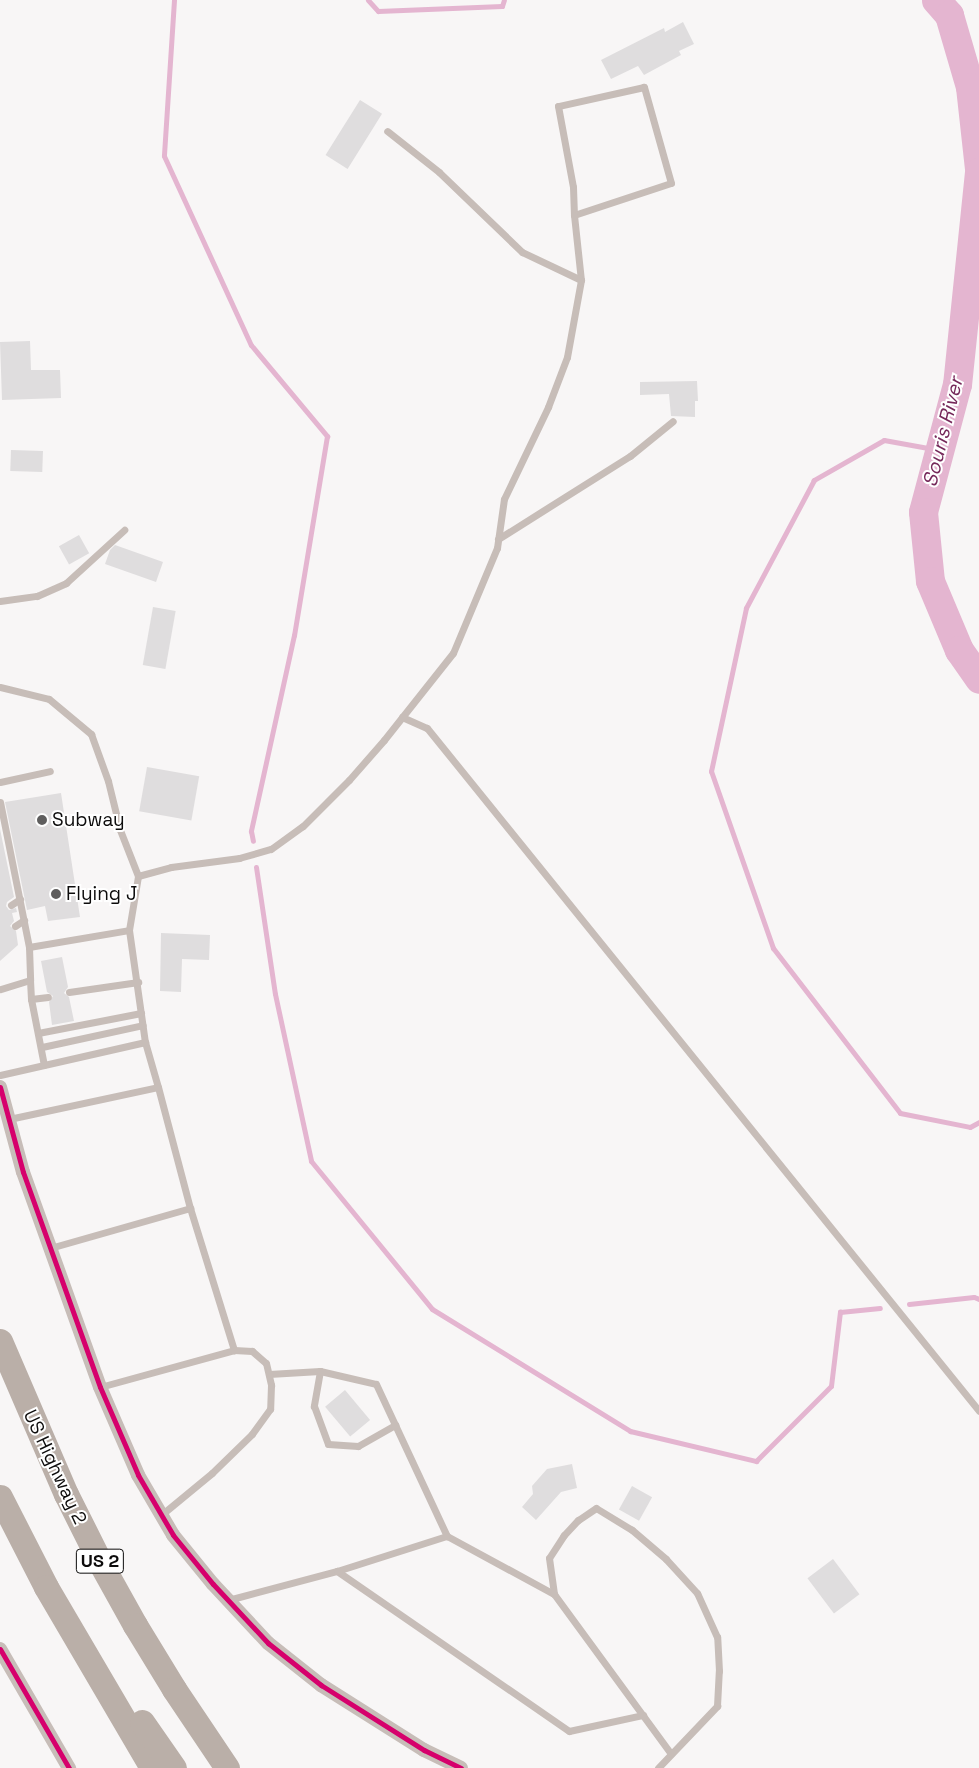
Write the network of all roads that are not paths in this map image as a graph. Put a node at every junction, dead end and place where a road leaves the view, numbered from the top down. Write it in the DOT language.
graph roads {
  1 [pos="387,131"];
  2 [pos="574,215"];
  3 [pos="581,280"];
  4 [pos="672,422"];
  5 [pos="124,530"];
  6 [pos="498,539"];
  7 [pos="0,601"];
  8 [pos="0,687"];
  9 [pos="402,717"];
  10 [pos="50,771"];
  11 [pos="0,782"];
  12 [pos="0,800"];
  13 [pos="8,840"];
  14 [pos="0,845"];
  15 [pos="12,857"];
  16 [pos="4,863"];
  17 [pos="138,876"];
  18 [pos="15,878"];
  19 [pos="7,882"];
  20 [pos="20,899"];
  21 [pos="11,905"];
  22 [pos="24,920"];
  23 [pos="15,926"];
  24 [pos="129,930"];
  25 [pos="29,947"];
  26 [pos="30,980"];
  27 [pos="138,982"];
  28 [pos="0,988"];
  29 [pos="69,992"];
  30 [pos="48,997"];
  31 [pos="31,999"];
  32 [pos="141,1013"];
  33 [pos="143,1025"];
  34 [pos="38,1033"];
  35 [pos="145,1042"];
  36 [pos="42,1047"];
  37 [pos="44,1065"];
  38 [pos="0,1076"];
  39 [pos="0,1087"];
  40 [pos="158,1087"];
  41 [pos="9,1118"];
  42 [pos="190,1208"];
  43 [pos="50,1248"];
  44 [pos="0,1341"];
  45 [pos="234,1350"];
  46 [pos="320,1370"];
  47 [pos="268,1374"];
  48 [pos="100,1387"];
  49 [pos="979,1411"];
  50 [pos="395,1425"];
  51 [pos="0,1497"];
  52 [pos="161,1515"];
  53 [pos="447,1536"];
  54 [pos="338,1571"];
  55 [pos="46,1587"];
  56 [pos="554,1594"];
  57 [pos="228,1600"];
  58 [pos="0,1649"];
  59 [pos="643,1716"];
  60 [pos="671,1754"];
  61 [pos="69,1768"];
  62 [pos="152,1768"];
  63 [pos="174,1768"];
  64 [pos="227,1768"];
  65 [pos="461,1768"];
  66 [pos="658,1768"];
  1 -- 3 [label="lane"];
  2 -- 2 [label="lane"];
  2 -- 3 [label="lane"];
  3 -- 6 [label="lane"];
  4 -- 6 [label="lane"];
  5 -- 7 [label="lane"];
  6 -- 9 [label="lane"];
  8 -- 17 [label="lane"];
  9 -- 17 [label="lane"];
  9 -- 49 [label="lane"];
  10 -- 11 [label="lane"];
  12 -- 13 [label="lane"];
  13 -- 14 [label="lane"];
  13 -- 15 [label="lane"];
  15 -- 16 [label="lane"];
  15 -- 18 [label="lane"];
  17 -- 24 [label="lane"];
  18 -- 19 [label="lane"];
  18 -- 20 [label="lane"];
  20 -- 21 [label="lane"];
  20 -- 22 [label="lane"];
  22 -- 23 [label="lane"];
  22 -- 25 [label="lane"];
  24 -- 25 [label="lane"];
  24 -- 27 [label="lane"];
  25 -- 26 [label="lane"];
  26 -- 28 [label="lane"];
  26 -- 31 [label="lane"];
  27 -- 29 [label="lane"];
  27 -- 32 [label="lane"];
  30 -- 31 [label="lane"];
  31 -- 34 [label="lane"];
  32 -- 33 [label="lane"];
  32 -- 34 [label="lane"];
  33 -- 35 [label="lane"];
  33 -- 36 [label="lane"];
  34 -- 36 [label="lane"];
  35 -- 37 [label="lane"];
  35 -- 40 [label="lane"];
  36 -- 37 [label="lane"];
  37 -- 38 [label="lane"];
  39 -- 41 [label="street"];
  40 -- 41 [label="lane"];
  40 -- 42 [label="lane"];
  41 -- 43 [label="street"];
  42 -- 43 [label="lane"];
  42 -- 45 [label="lane"];
  43 -- 48 [label="street"];
  44 -- 64 [label="highway, US Highway 2 / US 2"];
  45 -- 47 [label="lane"];
  45 -- 48 [label="lane"];
  46 -- 47 [label="lane"];
  46 -- 50 [label="lane"];
  46 -- 50 [label="lane"];
  47 -- 52 [label="lane"];
  48 -- 52 [label="street"];
  50 -- 53 [label="lane"];
  51 -- 55 [label="highway"];
  52 -- 57 [label="street"];
  53 -- 54 [label="lane"];
  53 -- 56 [label="lane"];
  54 -- 57 [label="lane"];
  54 -- 59 [label="lane"];
  55 -- 62 [label="highway"];
  55 -- 63 [label="highway"];
  56 -- 59 [label="lane"];
  56 -- 60 [label="lane"];
  57 -- 65 [label="street"];
  58 -- 61 [label="street"];
  59 -- 60 [label="lane"];
  60 -- 66 [label="lane"];
}
